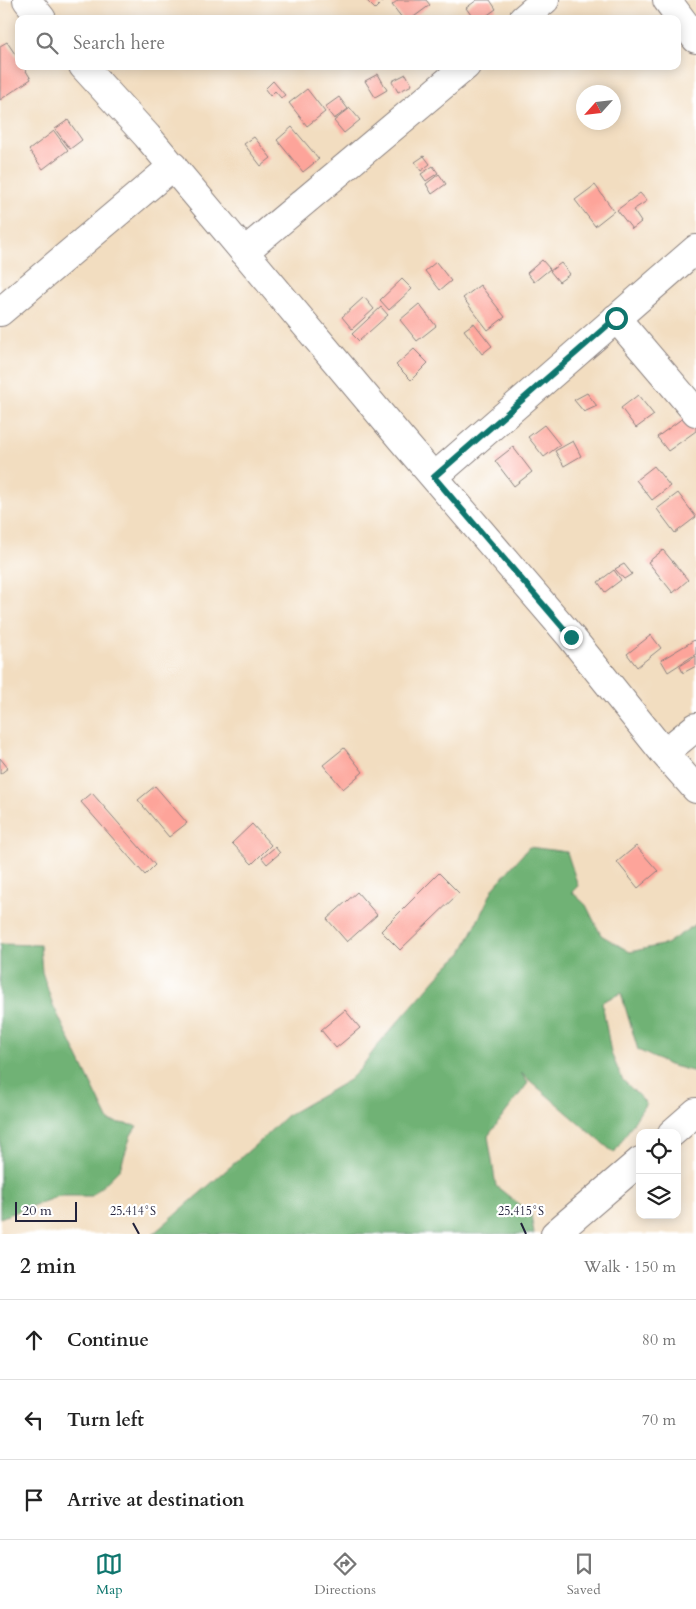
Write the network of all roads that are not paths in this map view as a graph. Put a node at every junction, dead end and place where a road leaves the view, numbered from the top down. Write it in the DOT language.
graph roads {
  1 [pos="27,0"];
  2 [pos="545,0"];
  3 [pos="667,0"];
  4 [pos="39,15"];
  5 [pos="528,15"];
  6 [pos="678,15"];
  7 [pos="681,19"];
  8 [pos="696,39"];
  9 [pos="87,70"];
  10 [pos="461,70"];
  11 [pos="173,166"];
  12 [pos="696,249"];
  13 [pos="244,252"];
  14 [pos="0,312"];
  15 [pos="616,318"];
  16 [pos="696,412"];
  17 [pos="434,477"];
  18 [pos="696,727"];
  19 [pos="664,754"];
  20 [pos="696,789"];
  21 [pos="696,1112"];
  22 [pos="677,1129"];
  23 [pos="636,1164"];
  24 [pos="555,1234"];
  1 -- 4 [label="street"];
  2 -- 5 [label="street"];
  3 -- 6 [label="street"];
  7 -- 8 [label="street"];
  9 -- 11 [label="street"];
  10 -- 13 [label="street"];
  11 -- 13 [label="street"];
  11 -- 14 [label="street"];
  12 -- 15 [label="street"];
  13 -- 17 [label="street"];
  15 -- 16 [label="street"];
  15 -- 17 [label="street"];
  17 -- 19 [label="street"];
  18 -- 19 [label="street"];
  19 -- 20 [label="street"];
  21 -- 22 [label="street"];
  23 -- 24 [label="street"];
}
